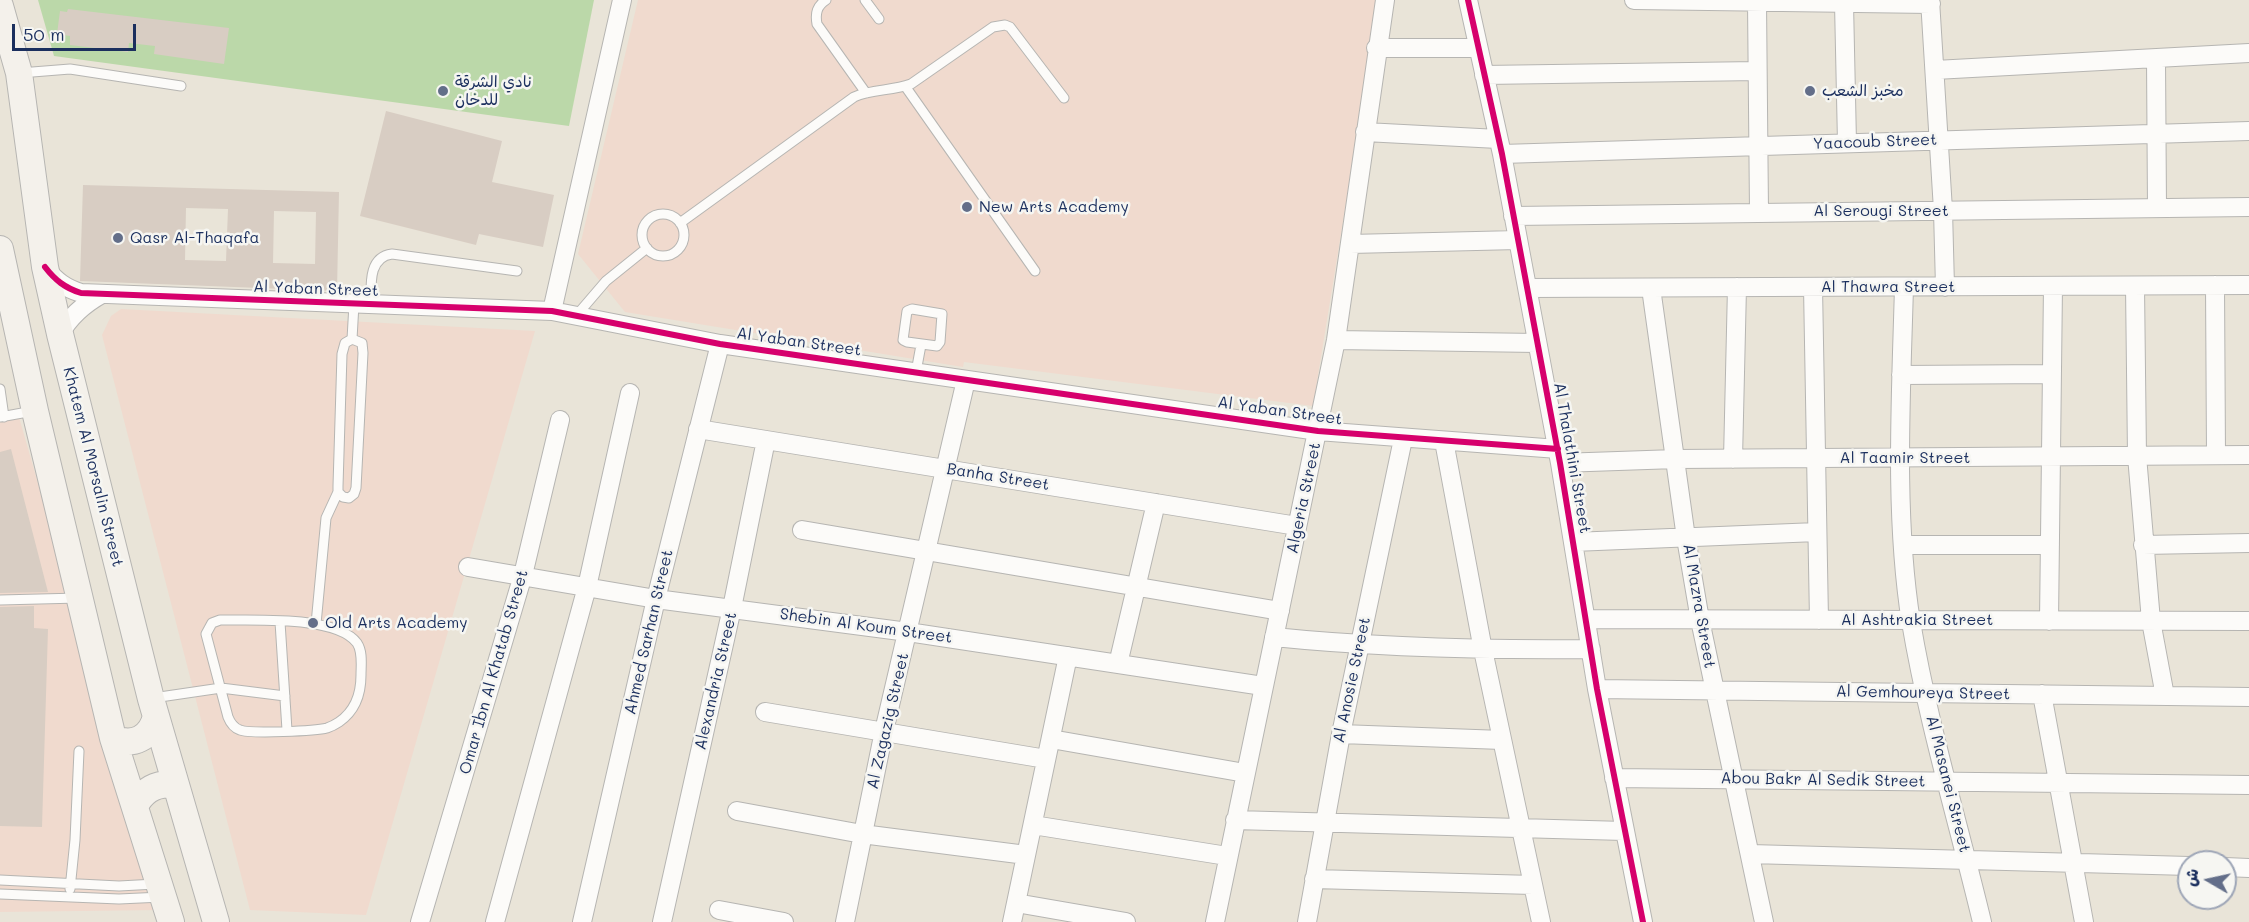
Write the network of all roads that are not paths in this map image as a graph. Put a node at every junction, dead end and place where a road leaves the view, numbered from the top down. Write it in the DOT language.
graph roads {
  1 [pos="622,0"];
  2 [pos="826,0"];
  3 [pos="866,0"];
  4 [pos="1385,0"];
  5 [pos="1468,0"];
  6 [pos="1634,0"];
  7 [pos="1930,2"];
  8 [pos="1757,3"];
  9 [pos="1844,3"];
  10 [pos="0,6"];
  11 [pos="879,19"];
  12 [pos="1377,48"];
  13 [pos="1478,48"];
  14 [pos="2249,53"];
  15 [pos="2156,58"];
  16 [pos="1935,70"];
  17 [pos="1757,71"];
  18 [pos="19,73"];
  19 [pos="1484,75"];
  20 [pos="181,86"];
  21 [pos="905,86"];
  22 [pos="866,93"];
  23 [pos="1064,98"];
  24 [pos="2249,131"];
  25 [pos="1365,132"];
  26 [pos="2156,133"];
  27 [pos="1940,140"];
  28 [pos="1847,143"];
  29 [pos="1759,146"];
  30 [pos="1500,147"];
  31 [pos="2249,207"];
  32 [pos="2157,208"];
  33 [pos="1944,210"];
  34 [pos="1759,212"];
  35 [pos="1513,216"];
  36 [pos="680,223"];
  37 [pos="1518,240"];
  38 [pos="1350,244"];
  39 [pos="647,248"];
  40 [pos="0,249"];
  41 [pos="45,267"];
  42 [pos="517,271"];
  43 [pos="1035,271"];
  44 [pos="2215,285"];
  45 [pos="2249,285"];
  46 [pos="2053,286"];
  47 [pos="2135,286"];
  48 [pos="1737,287"];
  49 [pos="1813,287"];
  50 [pos="1904,287"];
  51 [pos="1945,287"];
  52 [pos="1527,288"];
  53 [pos="1651,288"];
  54 [pos="3,291"];
  55 [pos="102,294"];
  56 [pos="362,304"];
  57 [pos="552,311"];
  58 [pos="576,316"];
  59 [pos="60,334"];
  60 [pos="352,339"];
  61 [pos="1335,340"];
  62 [pos="1538,343"];
  63 [pos="720,344"];
  64 [pos="921,345"];
  65 [pos="916,372"];
  66 [pos="2052,374"];
  67 [pos="1902,375"];
  68 [pos="966,380"];
  69 [pos="0,389"];
  70 [pos="630,393"];
  71 [pos="35,411"];
  72 [pos="2,417"];
  73 [pos="560,420"];
  74 [pos="698,429"];
  75 [pos="1318,431"];
  76 [pos="1403,439"];
  77 [pos="766,440"];
  78 [pos="1444,441"];
  79 [pos="2216,455"];
  80 [pos="2249,455"];
  81 [pos="1559,456"];
  82 [pos="2137,456"];
  83 [pos="2051,457"];
  84 [pos="1815,458"];
  85 [pos="1676,459"];
  86 [pos="1733,459"];
  87 [pos="1900,459"];
  88 [pos="945,469"];
  89 [pos="338,492"];
  90 [pos="1156,503"];
  91 [pos="1298,526"];
  92 [pos="802,530"];
  93 [pos="1816,532"];
  94 [pos="1686,538"];
  95 [pos="1573,542"];
  96 [pos="2249,543"];
  97 [pos="1904,544"];
  98 [pos="2050,545"];
  99 [pos="2143,545"];
  100 [pos="927,551"];
  101 [pos="468,567"];
  102 [pos="523,575"];
  103 [pos="587,587"];
  104 [pos="1136,587"];
  105 [pos="80,598"];
  106 [pos="656,599"];
  107 [pos="0,600"];
  108 [pos="732,608"];
  109 [pos="1280,611"];
  110 [pos="1586,619"];
  111 [pos="1700,620"];
  112 [pos="1819,620"];
  113 [pos="1911,620"];
  114 [pos="2049,621"];
  115 [pos="2151,621"];
  116 [pos="2249,621"];
  117 [pos="280,622"];
  118 [pos="316,624"];
  119 [pos="908,632"];
  120 [pos="1274,638"];
  121 [pos="1359,646"];
  122 [pos="1591,649"];
  123 [pos="1483,650"];
  124 [pos="1068,656"];
  125 [pos="1118,664"];
  126 [pos="1263,686"];
  127 [pos="221,688"];
  128 [pos="1598,689"];
  129 [pos="1714,691"];
  130 [pos="1925,693"];
  131 [pos="2042,694"];
  132 [pos="285,696"];
  133 [pos="2165,696"];
  134 [pos="2249,697"];
  135 [pos="153,707"];
  136 [pos="765,712"];
  137 [pos="287,730"];
  138 [pos="884,731"];
  139 [pos="1341,734"];
  140 [pos="113,738"];
  141 [pos="1051,739"];
  142 [pos="1502,740"];
  143 [pos="79,751"];
  144 [pos="1046,759"];
  145 [pos="1245,773"];
  146 [pos="1614,778"];
  147 [pos="1733,780"];
  148 [pos="1947,782"];
  149 [pos="2058,783"];
  150 [pos="2249,784"];
  151 [pos="176,785"];
  152 [pos="135,806"];
  153 [pos="737,811"];
  154 [pos="1235,820"];
  155 [pos="1324,823"];
  156 [pos="1033,825"];
  157 [pos="1521,828"];
  158 [pos="1624,831"];
  159 [pos="862,834"];
  160 [pos="1750,854"];
  161 [pos="1026,855"];
  162 [pos="1227,856"];
  163 [pos="1967,860"];
  164 [pos="2074,863"];
  165 [pos="2177,866"];
  166 [pos="1314,879"];
  167 [pos="0,880"];
  168 [pos="70,884"];
  169 [pos="1533,885"];
  170 [pos="160,891"];
  171 [pos="0,894"];
  172 [pos="68,897"];
  173 [pos="1016,903"];
  174 [pos="719,910"];
  175 [pos="171,922"];
  176 [pos="216,922"];
  177 [pos="420,922"];
  178 [pos="495,922"];
  179 [pos="582,922"];
  180 [pos="662,922"];
  181 [pos="784,922"];
  182 [pos="845,922"];
  183 [pos="1012,922"];
  184 [pos="1126,922"];
  185 [pos="1215,922"];
  186 [pos="1307,922"];
  187 [pos="1541,922"];
  188 [pos="1643,922"];
  189 [pos="1764,922"];
  190 [pos="1982,922"];
  191 [pos="2084,922"];
  1 -- 57 [label="street"];
  2 -- 22 [label="lane"];
  3 -- 11 [label="lane"];
  4 -- 12 [label="street, Algeria Street"];
  5 -- 13 [label="street, Al Thalathini Street"];
  6 -- 8 [label="street"];
  7 -- 9 [label="street"];
  7 -- 16 [label="street"];
  8 -- 9 [label="street"];
  8 -- 17 [label="street"];
  9 -- 28 [label="street"];
  10 -- 18 [label="main road, Khatem Al Morsalin Street"];
  12 -- 13 [label="street"];
  12 -- 25 [label="street, Algeria Street"];
  13 -- 19 [label="street, Al Thalathini Street"];
  14 -- 15 [label="street"];
  15 -- 16 [label="street"];
  15 -- 26 [label="street"];
  16 -- 27 [label="street"];
  17 -- 19 [label="street"];
  17 -- 29 [label="street"];
  18 -- 20 [label="lane"];
  18 -- 41 [label="main road, Khatem Al Morsalin Street"];
  19 -- 30 [label="street, Al Thalathini Street"];
  21 -- 22 [label="lane"];
  21 -- 23 [label="lane"];
  21 -- 43 [label="lane"];
  22 -- 36 [label="lane"];
  24 -- 26 [label="street, Yaacoub Street"];
  25 -- 30 [label="street, Yaacoub Street"];
  25 -- 38 [label="street, Algeria Street"];
  26 -- 27 [label="street, Yaacoub Street"];
  26 -- 32 [label="street"];
  27 -- 28 [label="street, Yaacoub Street"];
  27 -- 33 [label="street"];
  28 -- 29 [label="street, Yaacoub Street"];
  29 -- 30 [label="street, Yaacoub Street"];
  29 -- 34 [label="street"];
  30 -- 35 [label="street, Al Thalathini Street"];
  31 -- 32 [label="street, Al Serougi Street"];
  32 -- 33 [label="street, Al Serougi Street"];
  33 -- 34 [label="street, Al Serougi Street"];
  33 -- 51 [label="street"];
  34 -- 35 [label="street, Al Serougi Street"];
  35 -- 37 [label="street, Al Thalathini Street"];
  36 -- 39 [label="lane"];
  36 -- 39 [label="lane"];
  37 -- 38 [label="street"];
  37 -- 52 [label="street, Al Thalathini Street"];
  38 -- 61 [label="street, Algeria Street"];
  39 -- 58 [label="lane"];
  40 -- 54 [label="main road"];
  41 -- 55 [label="street, Al Yaban Street"];
  41 -- 59 [label="main road, Khatem Al Morsalin Street"];
  42 -- 56 [label="lane"];
  44 -- 45 [label="street, Al Thawra Street"];
  44 -- 47 [label="street, Al Thawra Street"];
  44 -- 79 [label="street"];
  46 -- 47 [label="street, Al Thawra Street"];
  46 -- 51 [label="street, Al Thawra Street"];
  46 -- 66 [label="street"];
  47 -- 82 [label="street"];
  48 -- 49 [label="street, Al Thawra Street"];
  48 -- 53 [label="street, Al Thawra Street"];
  48 -- 86 [label="street"];
  49 -- 50 [label="street, Al Thawra Street"];
  49 -- 84 [label="street"];
  50 -- 51 [label="street, Al Thawra Street"];
  50 -- 67 [label="street, Al Masanei Street"];
  52 -- 53 [label="street, Al Thawra Street"];
  52 -- 62 [label="street, Al Thalathini Street"];
  53 -- 85 [label="street, Al Mazra Street"];
  54 -- 71 [label="main road"];
  55 -- 56 [label="street, Al Yaban Street"];
  55 -- 59 [label="street"];
  56 -- 57 [label="street, Al Yaban Street"];
  56 -- 60 [label="lane"];
  57 -- 58 [label="street, Al Yaban Street"];
  58 -- 63 [label="street, Al Yaban Street"];
  59 -- 135 [label="main road, Khatem Al Morsalin Street"];
  60 -- 89 [label="lane"];
  60 -- 89 [label="lane"];
  61 -- 62 [label="street"];
  61 -- 75 [label="street, Algeria Street"];
  62 -- 81 [label="street, Al Thalathini Street"];
  63 -- 65 [label="street, Al Yaban Street"];
  63 -- 74 [label="street, Ahmed Sarhan Street"];
  64 -- 64 [label="lane"];
  64 -- 65 [label="lane"];
  65 -- 68 [label="street, Al Yaban Street"];
  66 -- 67 [label="street"];
  66 -- 83 [label="street"];
  67 -- 87 [label="street, Al Masanei Street"];
  68 -- 75 [label="street, Al Yaban Street"];
  68 -- 88 [label="street, Al Zagazig Street"];
  69 -- 72 [label="lane"];
  70 -- 103 [label="street"];
  71 -- 72 [label="lane"];
  71 -- 105 [label="main road"];
  73 -- 102 [label="street, Omar Ibn Al Khatab Street"];
  74 -- 77 [label="street, Banha Street"];
  74 -- 106 [label="street, Ahmed Sarhan Street"];
  75 -- 76 [label="street, Al Yaban Street"];
  75 -- 91 [label="street, Algeria Street"];
  76 -- 78 [label="street, Al Yaban Street"];
  76 -- 121 [label="street, Al Anosie Street"];
  77 -- 88 [label="street, Banha Street"];
  77 -- 108 [label="street, Alexandria Street"];
  78 -- 81 [label="street, Al Yaban Street"];
  78 -- 123 [label="street"];
  79 -- 80 [label="street, Al Taamir Street"];
  79 -- 82 [label="street, Al Taamir Street"];
  81 -- 85 [label="street, Al Taamir Street"];
  81 -- 95 [label="street, Al Thalathini Street"];
  82 -- 83 [label="street, Al Taamir Street"];
  82 -- 99 [label="street"];
  83 -- 87 [label="street, Al Taamir Street"];
  83 -- 98 [label="street"];
  84 -- 86 [label="street, Al Taamir Street"];
  84 -- 87 [label="street, Al Taamir Street"];
  84 -- 93 [label="street"];
  85 -- 86 [label="street, Al Taamir Street"];
  85 -- 94 [label="street, Al Mazra Street"];
  87 -- 97 [label="street, Al Masanei Street"];
  88 -- 90 [label="street, Banha Street"];
  88 -- 100 [label="street, Al Zagazig Street"];
  89 -- 118 [label="lane"];
  90 -- 91 [label="street, Banha Street"];
  90 -- 104 [label="street"];
  91 -- 109 [label="street, Algeria Street"];
  92 -- 100 [label="street"];
  93 -- 94 [label="street"];
  93 -- 112 [label="street"];
  94 -- 95 [label="street"];
  94 -- 111 [label="street, Al Mazra Street"];
  95 -- 110 [label="street, Al Thalathini Street"];
  96 -- 99 [label="street"];
  97 -- 98 [label="street"];
  97 -- 113 [label="street, Al Masanei Street"];
  98 -- 114 [label="street"];
  99 -- 115 [label="street"];
  100 -- 104 [label="street"];
  100 -- 119 [label="street, Al Zagazig Street"];
  101 -- 102 [label="street, Shebin Al Koum Street"];
  102 -- 103 [label="street, Shebin Al Koum Street"];
  102 -- 177 [label="street, Omar Ibn Al Khatab Street"];
  103 -- 106 [label="street, Shebin Al Koum Street"];
  103 -- 178 [label="street"];
  104 -- 109 [label="street"];
  104 -- 125 [label="street"];
  105 -- 107 [label="lane"];
  105 -- 140 [label="main road"];
  106 -- 108 [label="street, Shebin Al Koum Street"];
  106 -- 179 [label="street, Ahmed Sarhan Street"];
  108 -- 119 [label="street, Shebin Al Koum Street"];
  108 -- 180 [label="street, Alexandria Street"];
  109 -- 120 [label="street, Algeria Street"];
  110 -- 111 [label="street, Al Ashtrakia Street"];
  110 -- 122 [label="street, Al Thalathini Street"];
  111 -- 112 [label="street, Al Ashtrakia Street"];
  111 -- 129 [label="street, Al Mazra Street"];
  112 -- 113 [label="street, Al Ashtrakia Street"];
  113 -- 114 [label="street, Al Ashtrakia Street"];
  113 -- 130 [label="street, Al Masanei Street"];
  114 -- 115 [label="street, Al Ashtrakia Street"];
  115 -- 116 [label="street, Al Ashtrakia Street"];
  115 -- 133 [label="street"];
  117 -- 118 [label="lane"];
  117 -- 127 [label="lane"];
  117 -- 132 [label="lane"];
  118 -- 137 [label="lane"];
  119 -- 124 [label="street, Shebin Al Koum Street"];
  119 -- 138 [label="street, Al Zagazig Street"];
  120 -- 121 [label="street"];
  120 -- 126 [label="street, Algeria Street"];
  121 -- 123 [label="street"];
  121 -- 139 [label="street, Al Anosie Street"];
  122 -- 123 [label="street"];
  122 -- 128 [label="street, Al Thalathini Street"];
  123 -- 142 [label="street"];
  124 -- 125 [label="street, Shebin Al Koum Street"];
  124 -- 141 [label="street"];
  125 -- 126 [label="street, Shebin Al Koum Street"];
  126 -- 145 [label="street, Algeria Street"];
  127 -- 132 [label="lane"];
  127 -- 135 [label="lane"];
  127 -- 137 [label="lane"];
  128 -- 129 [label="street, Al Gemhoureya Street"];
  128 -- 146 [label="street, Al Thalathini Street"];
  129 -- 130 [label="street, Al Gemhoureya Street"];
  129 -- 147 [label="street, Al Mazra Street"];
  130 -- 131 [label="street, Al Gemhoureya Street"];
  130 -- 148 [label="street, Al Masanei Street"];
  131 -- 133 [label="street, Al Gemhoureya Street"];
  131 -- 149 [label="street"];
  132 -- 137 [label="lane"];
  133 -- 134 [label="street, Al Gemhoureya Street"];
  135 -- 140 [label="main road"];
  135 -- 151 [label="main road, Khatem Al Morsalin Street"];
  136 -- 138 [label="street"];
  138 -- 144 [label="street"];
  138 -- 159 [label="street, Al Zagazig Street"];
  139 -- 142 [label="street"];
  139 -- 155 [label="street, Al Anosie Street"];
  140 -- 152 [label="main road"];
  141 -- 144 [label="street"];
  141 -- 145 [label="street"];
  142 -- 157 [label="street"];
  143 -- 168 [label="lane"];
  144 -- 156 [label="street"];
  145 -- 154 [label="street, Algeria Street"];
  146 -- 147 [label="street, Abou Bakr Al Sedik Street"];
  146 -- 158 [label="street, Al Thalathini Street"];
  147 -- 148 [label="street, Abou Bakr Al Sedik Street"];
  147 -- 160 [label="street, Al Mazra Street"];
  148 -- 149 [label="street, Abou Bakr Al Sedik Street"];
  148 -- 163 [label="street, Al Masanei Street"];
  149 -- 150 [label="street, Abou Bakr Al Sedik Street"];
  149 -- 164 [label="street"];
  151 -- 152 [label="main road"];
  151 -- 176 [label="main road, Khatem Al Morsalin Street"];
  152 -- 170 [label="main road"];
  153 -- 159 [label="street"];
  154 -- 155 [label="street"];
  154 -- 162 [label="street, Algeria Street"];
  155 -- 157 [label="street"];
  155 -- 166 [label="street, Al Anosie Street"];
  156 -- 161 [label="street"];
  156 -- 162 [label="street"];
  157 -- 158 [label="street"];
  157 -- 169 [label="street"];
  158 -- 188 [label="street, Al Thalathini Street"];
  159 -- 161 [label="street"];
  159 -- 182 [label="street, Al Zagazig Street"];
  160 -- 163 [label="street"];
  160 -- 189 [label="street, Al Mazra Street"];
  161 -- 173 [label="street"];
  162 -- 185 [label="street, Algeria Street"];
  163 -- 164 [label="street"];
  163 -- 190 [label="street, Al Masanei Street"];
  164 -- 165 [label="street"];
  164 -- 191 [label="street"];
  166 -- 169 [label="street"];
  166 -- 186 [label="street, Al Anosie Street"];
  167 -- 168 [label="lane"];
  168 -- 170 [label="lane"];
  168 -- 172 [label="lane"];
  169 -- 187 [label="street"];
  170 -- 172 [label="lane"];
  170 -- 175 [label="main road"];
  171 -- 172 [label="lane"];
  173 -- 183 [label="street"];
  173 -- 184 [label="street"];
  174 -- 181 [label="street"];
}
